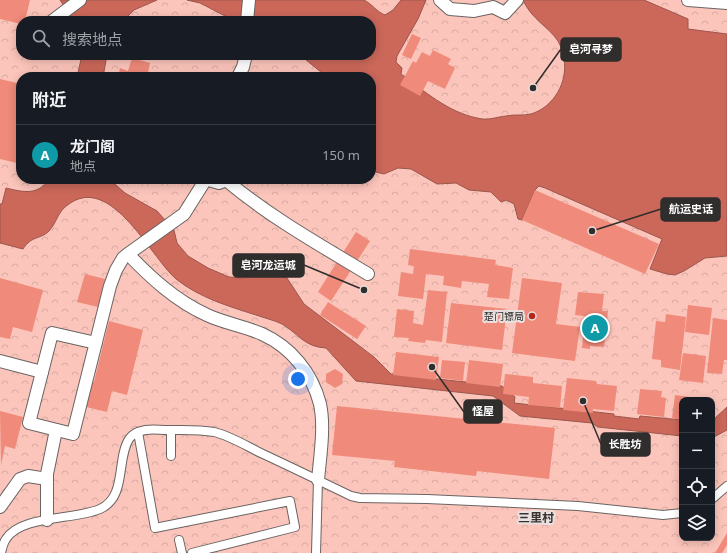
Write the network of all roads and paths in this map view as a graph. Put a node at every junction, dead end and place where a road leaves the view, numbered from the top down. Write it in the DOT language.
graph roads {
  1 [pos="80,0"];
  2 [pos="249,0"];
  3 [pos="440,0"];
  4 [pos="517,0"];
  5 [pos="688,0"];
  6 [pos="727,3"];
  7 [pos="59,16"];
  8 [pos="247,16"];
  9 [pos="245,60"];
  10 [pos="241,72"];
  11 [pos="202,184"];
  12 [pos="232,184"];
  13 [pos="128,254"];
  14 [pos="368,274"];
  15 [pos="96,343"];
  16 [pos="0,361"];
  17 [pos="42,372"];
  18 [pos="56,430"];
  19 [pos="171,430"];
  20 [pos="138,432"];
  21 [pos="171,456"];
  22 [pos="47,479"];
  23 [pos="318,480"];
  24 [pos="727,486"];
  25 [pos="715,497"];
  26 [pos="0,507"];
  27 [pos="679,513"];
  28 [pos="47,520"];
  29 [pos="179,540"];
  30 [pos="1,553"];
  31 [pos="182,553"];
  32 [pos="192,553"];
  33 [pos="316,553"];
  1 -- 7 [label="street"];
  2 -- 8 [label="street"];
  3 -- 4 [label="street"];
  5 -- 6 [label="street"];
  9 -- 10 [label="street"];
  11 -- 13 [label="street"];
  12 -- 14 [label="street"];
  13 -- 15 [label="street"];
  13 -- 23 [label="street"];
  15 -- 17 [label="street"];
  15 -- 18 [label="street"];
  16 -- 17 [label="street"];
  17 -- 18 [label="street"];
  18 -- 22 [label="street"];
  19 -- 20 [label="lane"];
  19 -- 21 [label="lane"];
  19 -- 23 [label="lane"];
  20 -- 28 [label="lane"];
  20 -- 32 [label="lane"];
  22 -- 26 [label="street"];
  22 -- 28 [label="street"];
  23 -- 27 [label="lane"];
  23 -- 33 [label="lane"];
  24 -- 25 [label="lane"];
  28 -- 30 [label="lane"];
  29 -- 31 [label="lane"];
}
